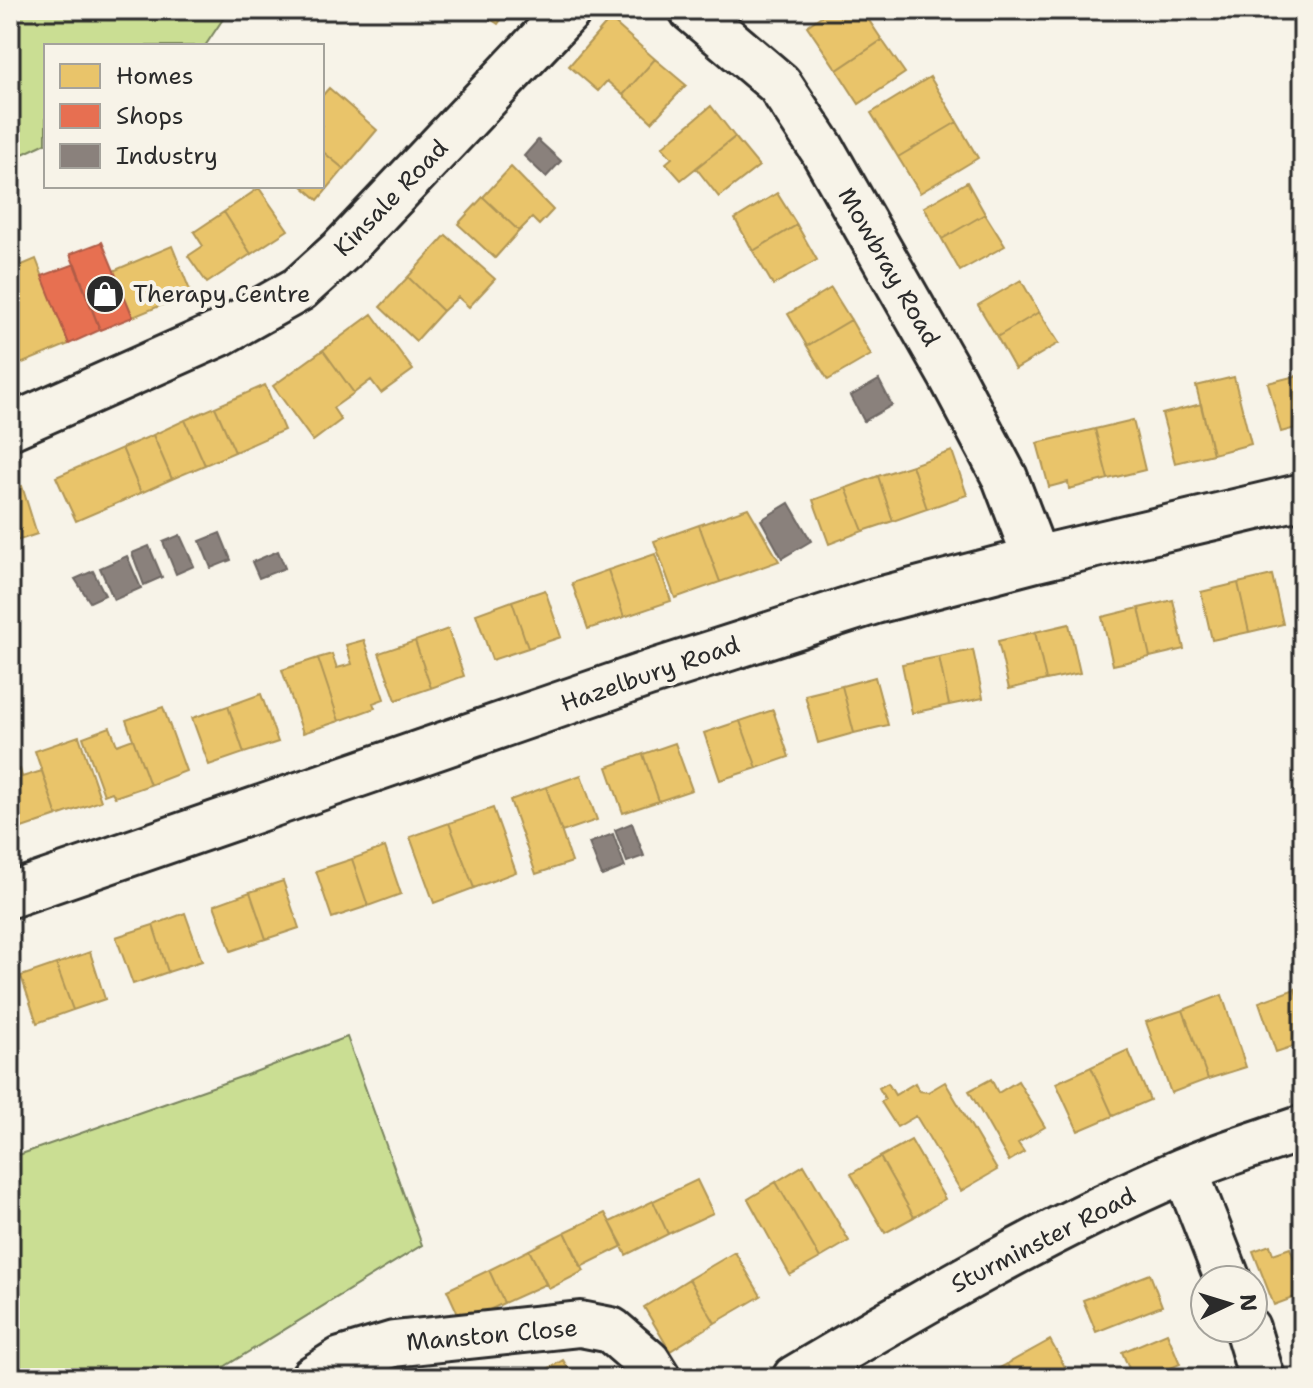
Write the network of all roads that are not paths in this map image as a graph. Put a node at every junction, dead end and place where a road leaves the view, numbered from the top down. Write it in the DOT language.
graph roads {
  1 [pos="569,10"];
  2 [pos="692,10"];
  3 [pos="10,427"];
  4 [pos="1303,496"];
  5 [pos="1036,559"];
  6 [pos="10,895"];
  7 [pos="1303,1128"];
  8 [pos="1185,1170"];
  9 [pos="1222,1264"];
  10 [pos="1252,1344"];
  11 [pos="313,1378"];
  12 [pos="658,1378"];
  13 [pos="795,1378"];
  14 [pos="1262,1378"];
  1 -- 3 [label="street, Kinsale Road"];
  2 -- 5 [label="street, Mowbray Road"];
  4 -- 5 [label="street, Hazelbury Road"];
  5 -- 6 [label="street, Hazelbury Road"];
  7 -- 8 [label="street, Sturminster Road"];
  8 -- 9 [label="street"];
  8 -- 13 [label="street, Sturminster Road"];
  10 -- 14 [label="street"];
  11 -- 12 [label="street, Manston Close"];
}
